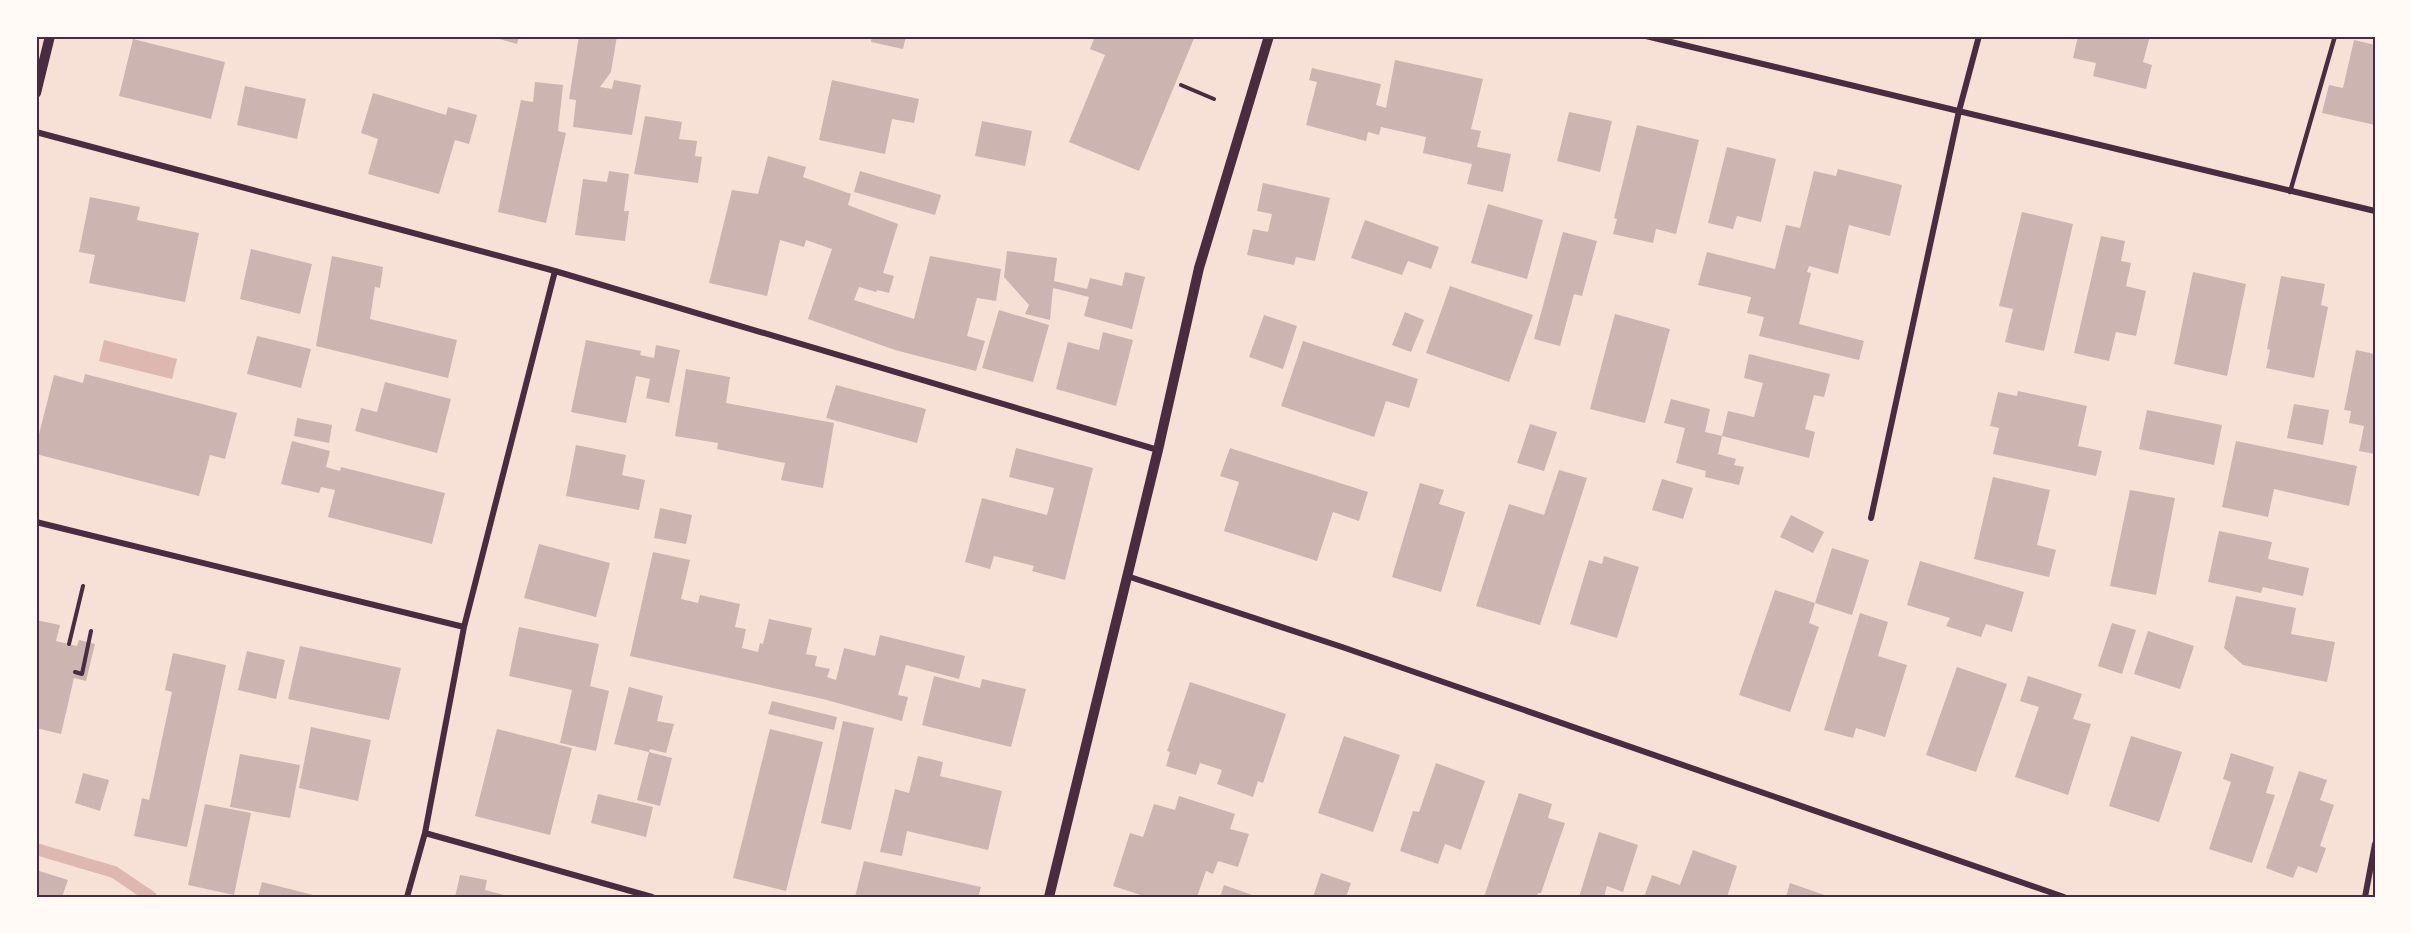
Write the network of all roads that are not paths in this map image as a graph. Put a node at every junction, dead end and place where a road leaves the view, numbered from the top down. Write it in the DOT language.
graph roads {
  1 [pos="50,36"];
  2 [pos="1269,36"];
  3 [pos="1646,36"];
  4 [pos="1978,36"];
  5 [pos="2335,36"];
  6 [pos="36,93"];
  7 [pos="1959,111"];
  8 [pos="36,132"];
  9 [pos="2290,192"];
  10 [pos="2375,211"];
  11 [pos="555,271"];
  12 [pos="1158,450"];
  13 [pos="1871,518"];
  14 [pos="36,522"];
  15 [pos="1127,576"];
  16 [pos="464,627"];
  17 [pos="425,833"];
  18 [pos="2375,844"];
  19 [pos="406,897"];
  20 [pos="652,897"];
  21 [pos="1049,897"];
  22 [pos="2064,897"];
  23 [pos="2365,897"];
  1 -- 6 [label="street"];
  2 -- 12 [label="street"];
  3 -- 7 [label="street"];
  4 -- 7 [label="street"];
  5 -- 9 [label="lane"];
  7 -- 9 [label="street"];
  7 -- 13 [label="street"];
  8 -- 11 [label="street"];
  9 -- 10 [label="street"];
  11 -- 12 [label="street"];
  11 -- 16 [label="street"];
  12 -- 15 [label="street"];
  14 -- 16 [label="street"];
  15 -- 21 [label="street"];
  15 -- 22 [label="street"];
  16 -- 17 [label="street"];
  17 -- 19 [label="street"];
  17 -- 20 [label="street"];
  18 -- 23 [label="street"];
}
